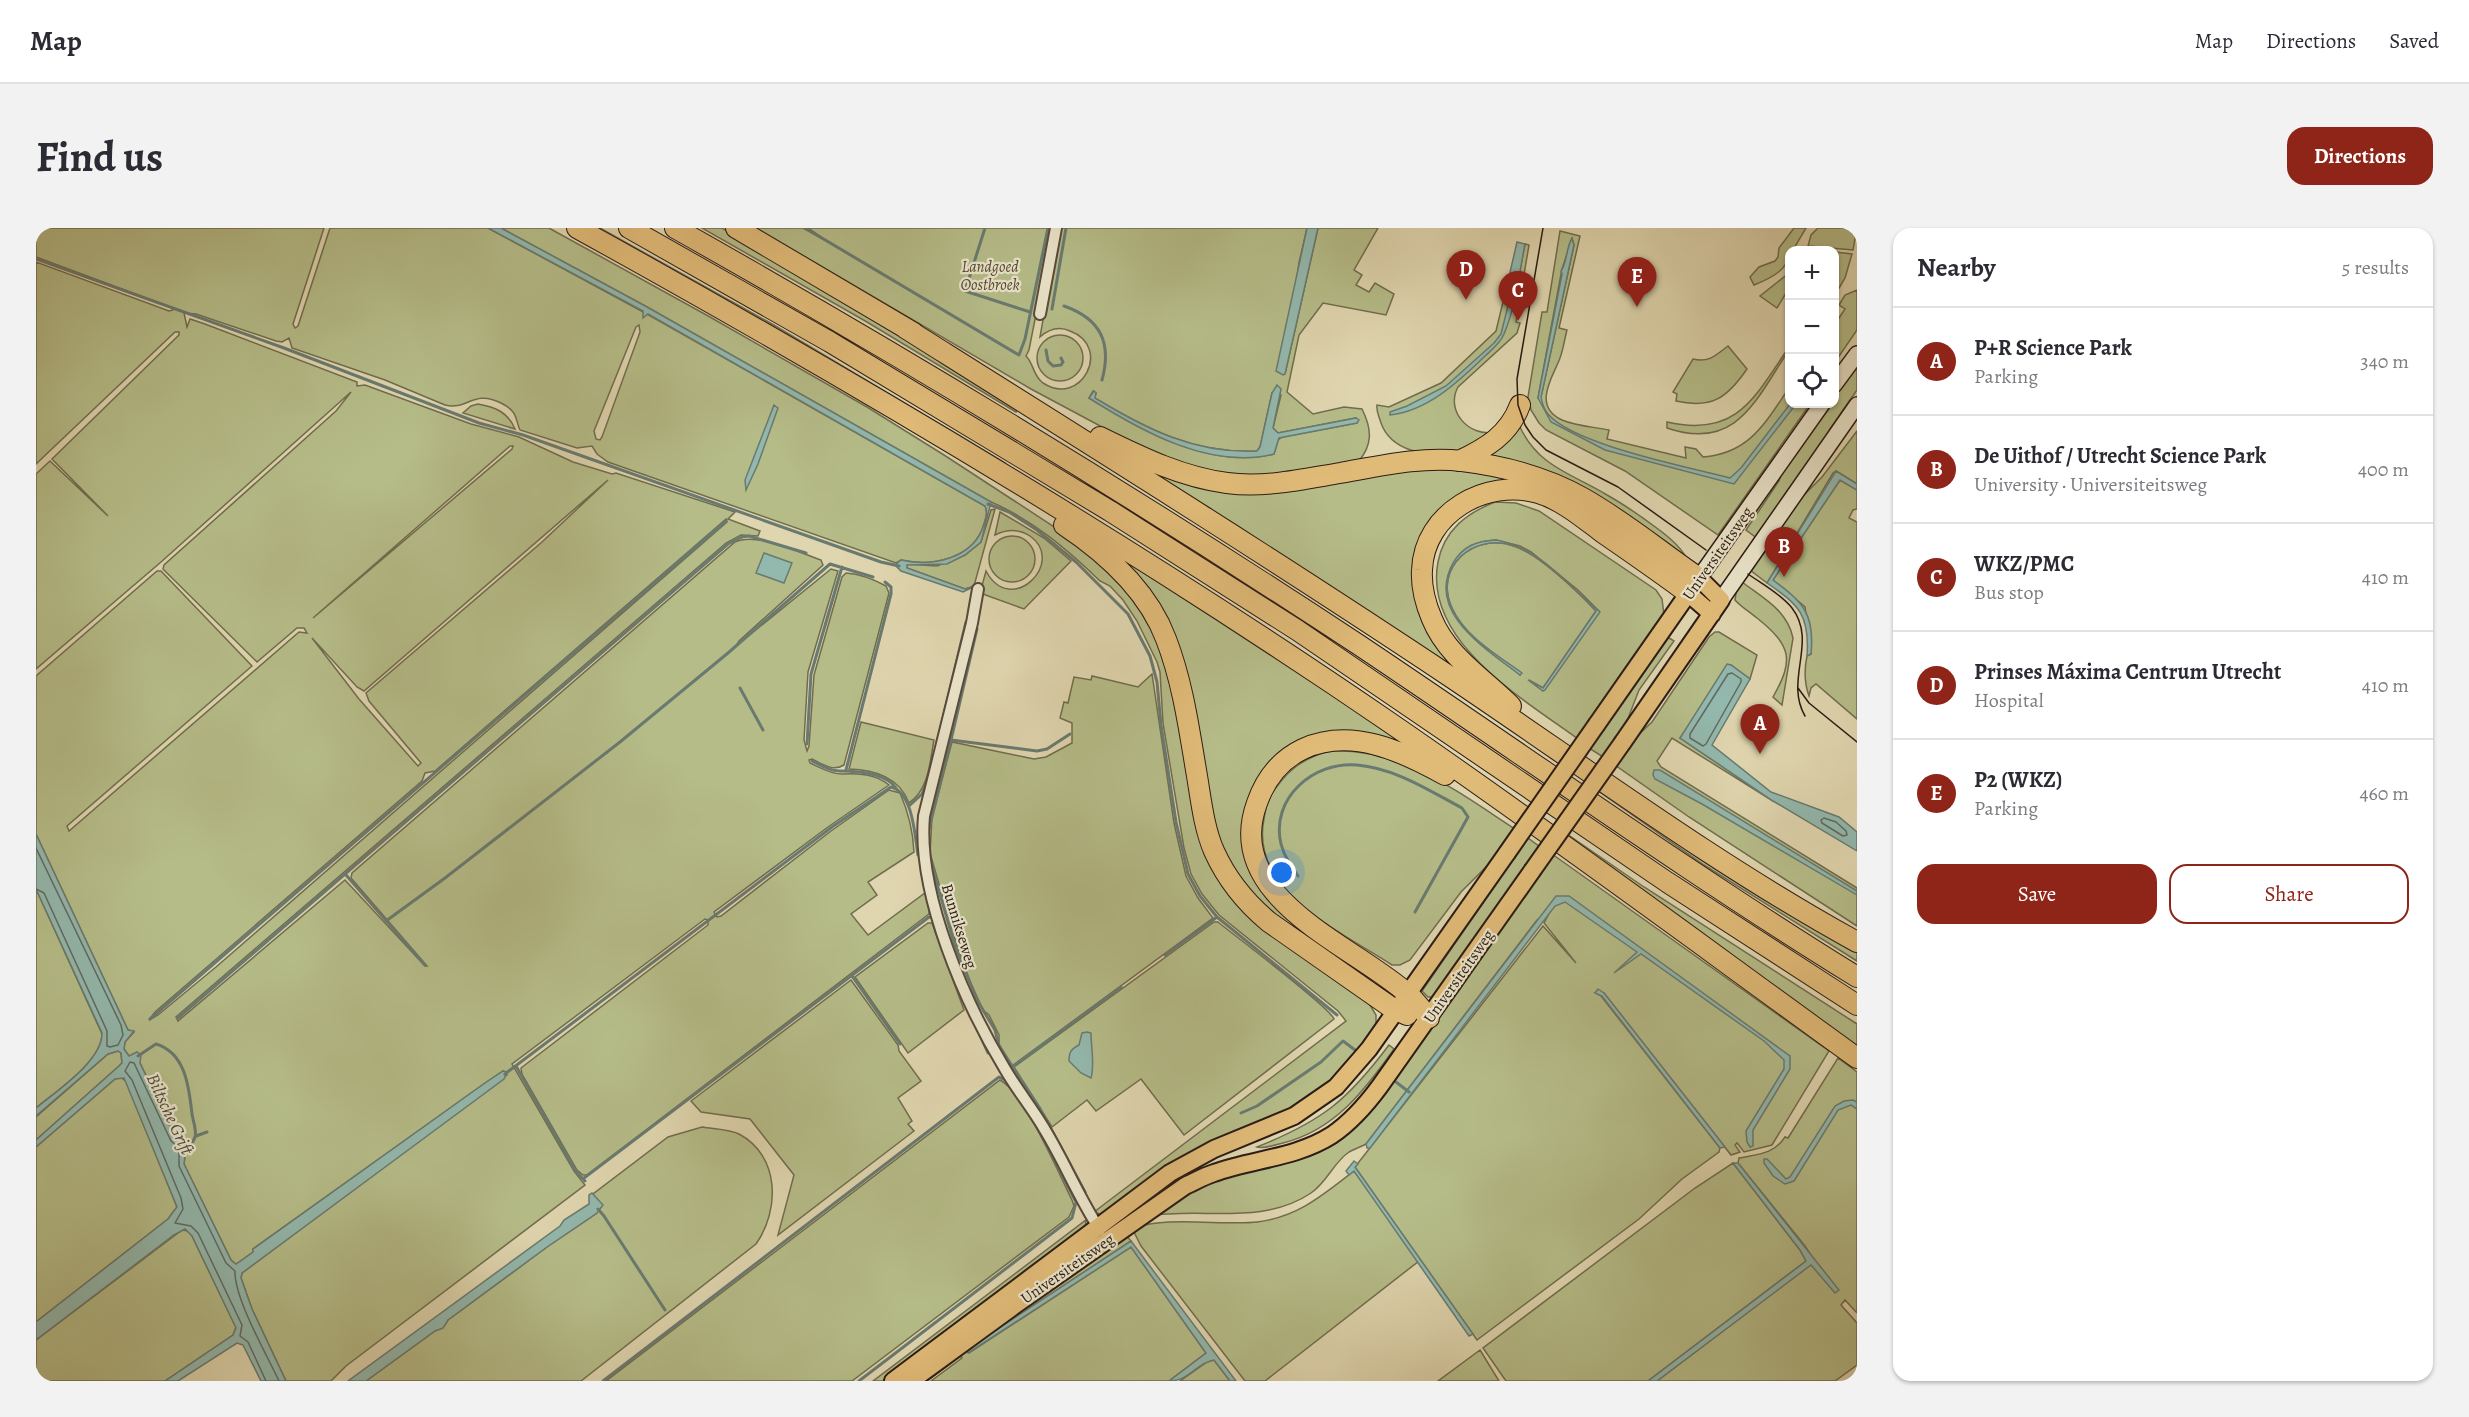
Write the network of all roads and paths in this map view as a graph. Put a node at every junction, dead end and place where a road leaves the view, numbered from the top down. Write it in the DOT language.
graph roads {
  1 [pos="577,228"];
  2 [pos="629,228"];
  3 [pos="675,228"];
  4 [pos="736,228"];
  5 [pos="1056,228"];
  6 [pos="1040,314"];
  7 [pos="905,328"];
  8 [pos="1857,354"];
  9 [pos="1839,378"];
  10 [pos="1520,405"];
  11 [pos="1857,405"];
  12 [pos="1819,408"];
  13 [pos="943,438"];
  14 [pos="1459,460"];
  15 [pos="1699,580"];
  16 [pos="978,590"];
  17 [pos="1716,607"];
  18 [pos="1548,745"];
  19 [pos="1549,835"];
  20 [pos="1857,942"];
  21 [pos="1857,977"];
  22 [pos="1408,994"];
  23 [pos="1857,1005"];
  24 [pos="1401,1013"];
  25 [pos="1429,1018"];
  26 [pos="1857,1058"];
  27 [pos="1097,1226"];
  28 [pos="1107,1240"];
  29 [pos="893,1381"];
  30 [pos="911,1381"];
  1 -- 13 [label="highway"];
  2 -- 23 [label="highway"];
  3 -- 21 [label="highway"];
  4 -- 7 [label="highway"];
  5 -- 6 [label="street"];
  7 -- 14 [label="highway"];
  7 -- 18 [label="highway"];
  8 -- 9 [label="main road"];
  10 -- 14 [label="highway"];
  11 -- 17 [label="main road, Universiteitsweg"];
  12 -- 15 [label="main road, Universiteitsweg"];
  13 -- 19 [label="highway"];
  13 -- 24 [label="highway"];
  14 -- 15 [label="highway"];
  15 -- 17 [label="main road"];
  15 -- 18 [label="highway"];
  15 -- 22 [label="main road, Universiteitsweg, bridge"];
  16 -- 27 [label="street, Bunnikseweg"];
  17 -- 25 [label="main road, Universiteitsweg, bridge"];
  18 -- 20 [label="highway"];
  19 -- 22 [label="highway"];
  19 -- 26 [label="highway"];
  22 -- 24 [label="main road, Universiteitsweg"];
  22 -- 25 [label="highway"];
  24 -- 25 [label="main road"];
  24 -- 27 [label="main road, Universiteitsweg"];
  25 -- 28 [label="main road, Universiteitsweg"];
  27 -- 28 [label="street, Bunnikseweg"];
  27 -- 29 [label="main road, Universiteitsweg"];
  28 -- 30 [label="main road, Universiteitsweg"];
}
